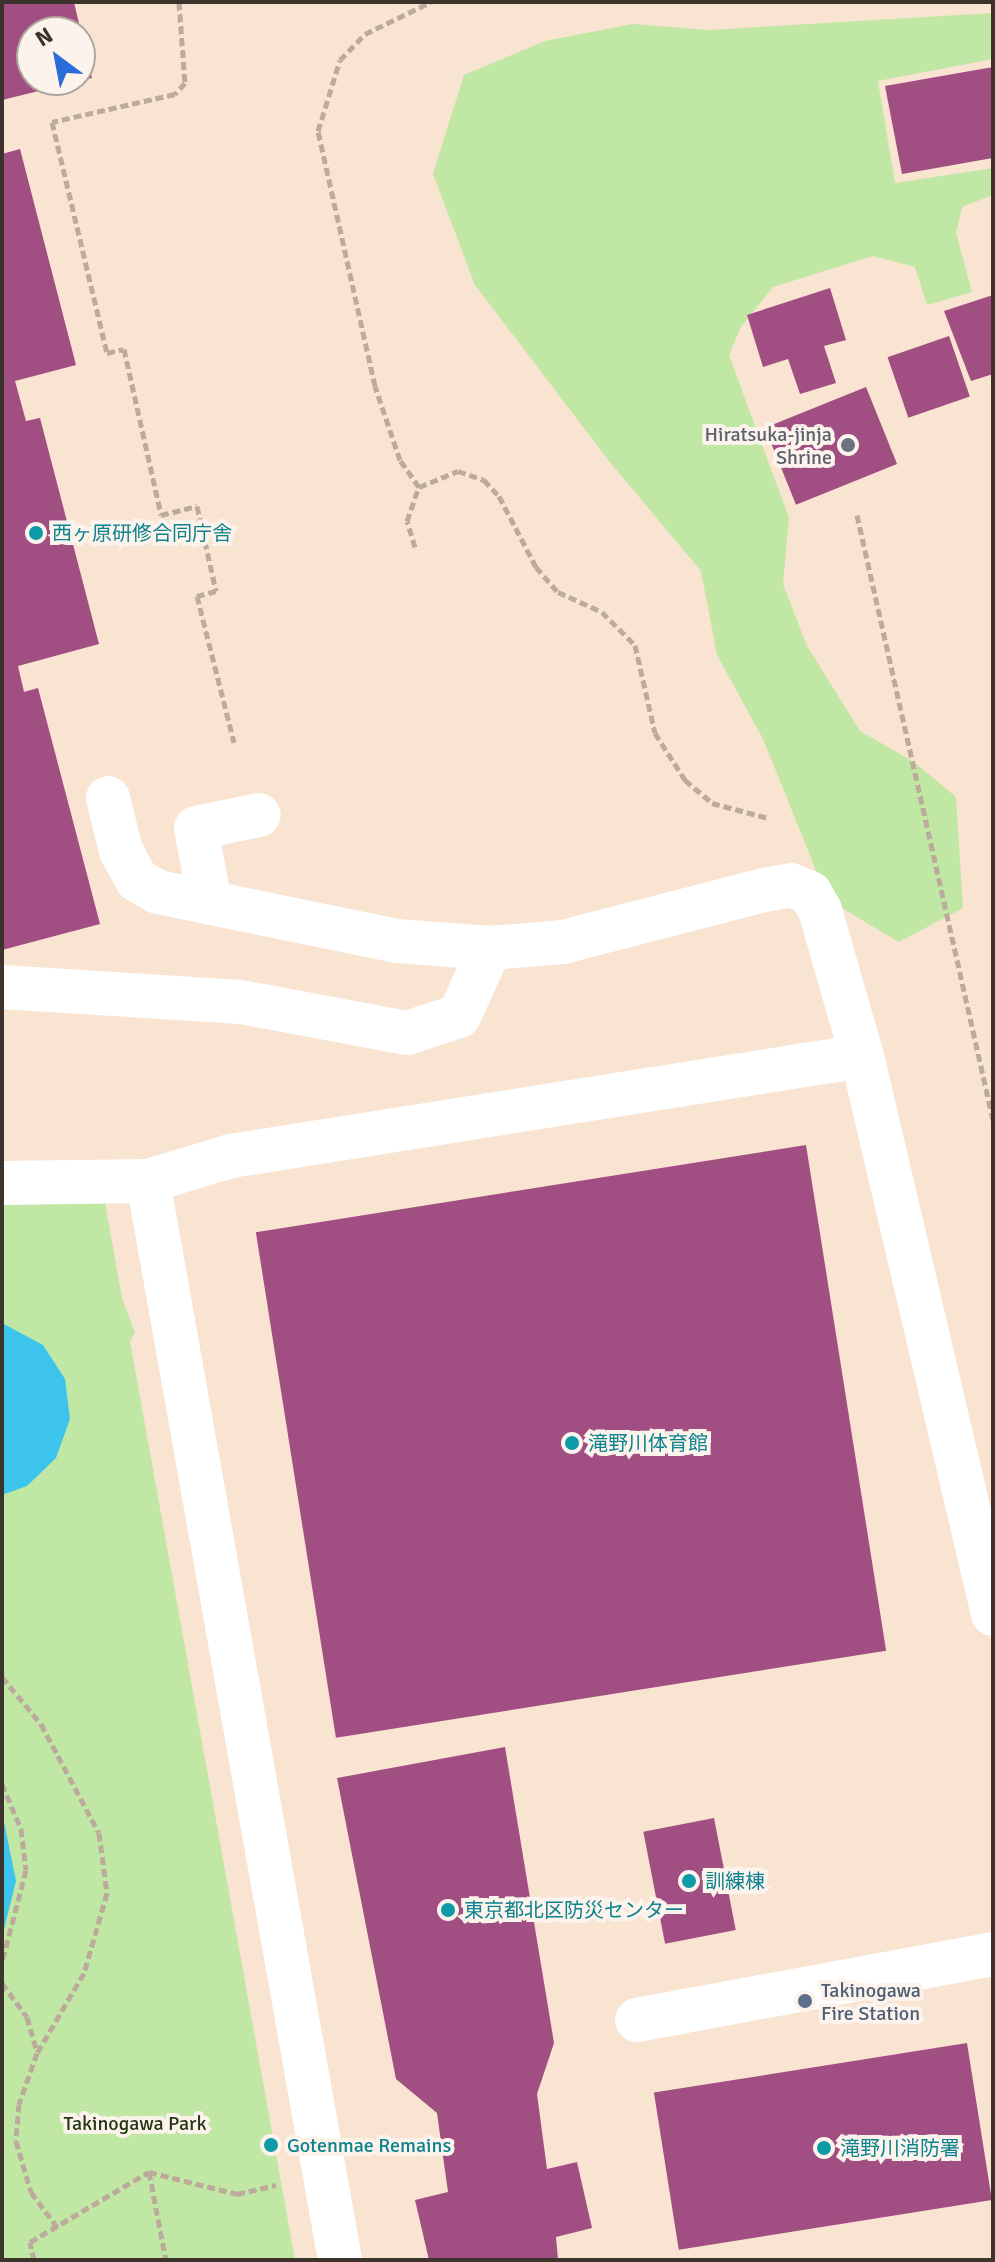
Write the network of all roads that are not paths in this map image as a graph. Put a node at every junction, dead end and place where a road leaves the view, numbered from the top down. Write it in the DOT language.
graph roads {
  1 [pos="108,798"];
  2 [pos="259,815"];
  3 [pos="210,903"];
  4 [pos="490,948"];
  5 [pos="2,987"];
  6 [pos="862,1056"];
  7 [pos="148,1181"];
  8 [pos="2,1183"];
  9 [pos="993,1614"];
  10 [pos="993,1954"];
  11 [pos="637,2020"];
  12 [pos="340,2260"];
  1 -- 3 [label="lane"];
  2 -- 3 [label="lane"];
  3 -- 4 [label="lane"];
  4 -- 5 [label="lane"];
  4 -- 6 [label="lane"];
  6 -- 7 [label="lane"];
  6 -- 9 [label="lane"];
  7 -- 8 [label="lane"];
  7 -- 12 [label="lane"];
  10 -- 11 [label="lane"];
}
